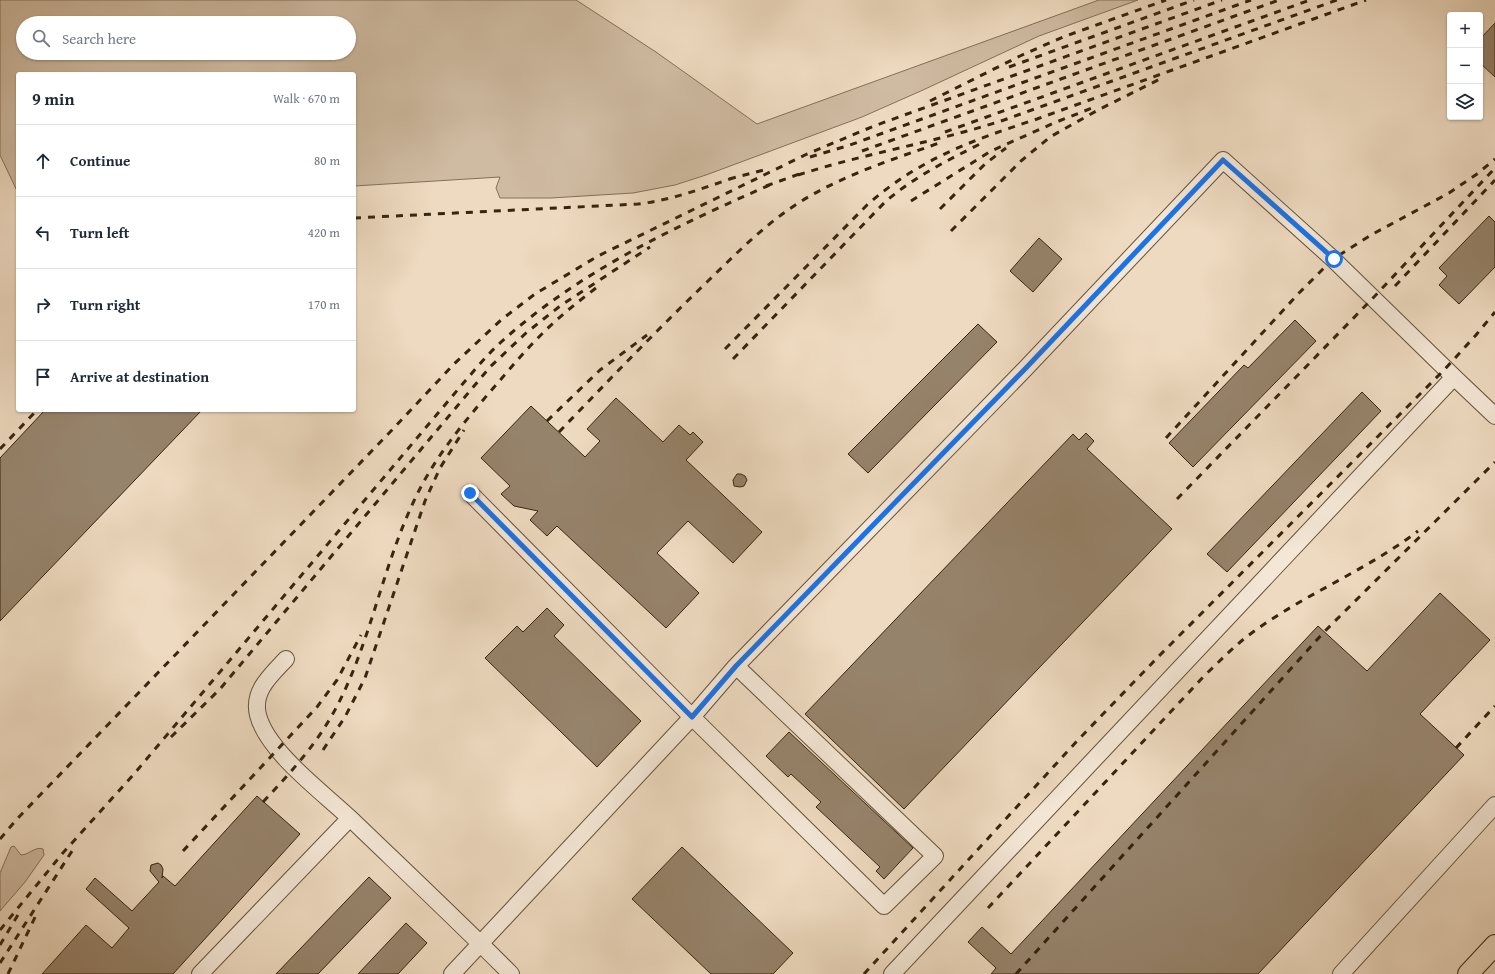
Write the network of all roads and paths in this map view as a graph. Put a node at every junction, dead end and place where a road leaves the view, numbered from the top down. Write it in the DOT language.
graph roads {
  1 [pos="1454,378"];
  2 [pos="1495,416"];
  3 [pos="470,493"];
  4 [pos="286,659"];
  5 [pos="736,666"];
  6 [pos="692,717"];
  7 [pos="1495,804"];
  8 [pos="350,818"];
  9 [pos="480,944"];
  10 [pos="1495,945"];
  11 [pos="200,974"];
  12 [pos="452,974"];
  13 [pos="511,974"];
  14 [pos="892,974"];
  15 [pos="1342,974"];
  16 [pos="1468,974"];
  1 -- 2 [label="lane"];
  1 -- 5 [label="lane"];
  1 -- 14 [label="lane"];
  3 -- 6 [label="lane"];
  4 -- 8 [label="lane"];
  5 -- 6 [label="lane"];
  5 -- 6 [label="lane"];
  6 -- 9 [label="lane"];
  7 -- 15 [label="lane"];
  8 -- 9 [label="lane"];
  8 -- 11 [label="lane"];
  9 -- 12 [label="lane"];
  9 -- 13 [label="lane"];
  10 -- 16 [label="main road"];
}
